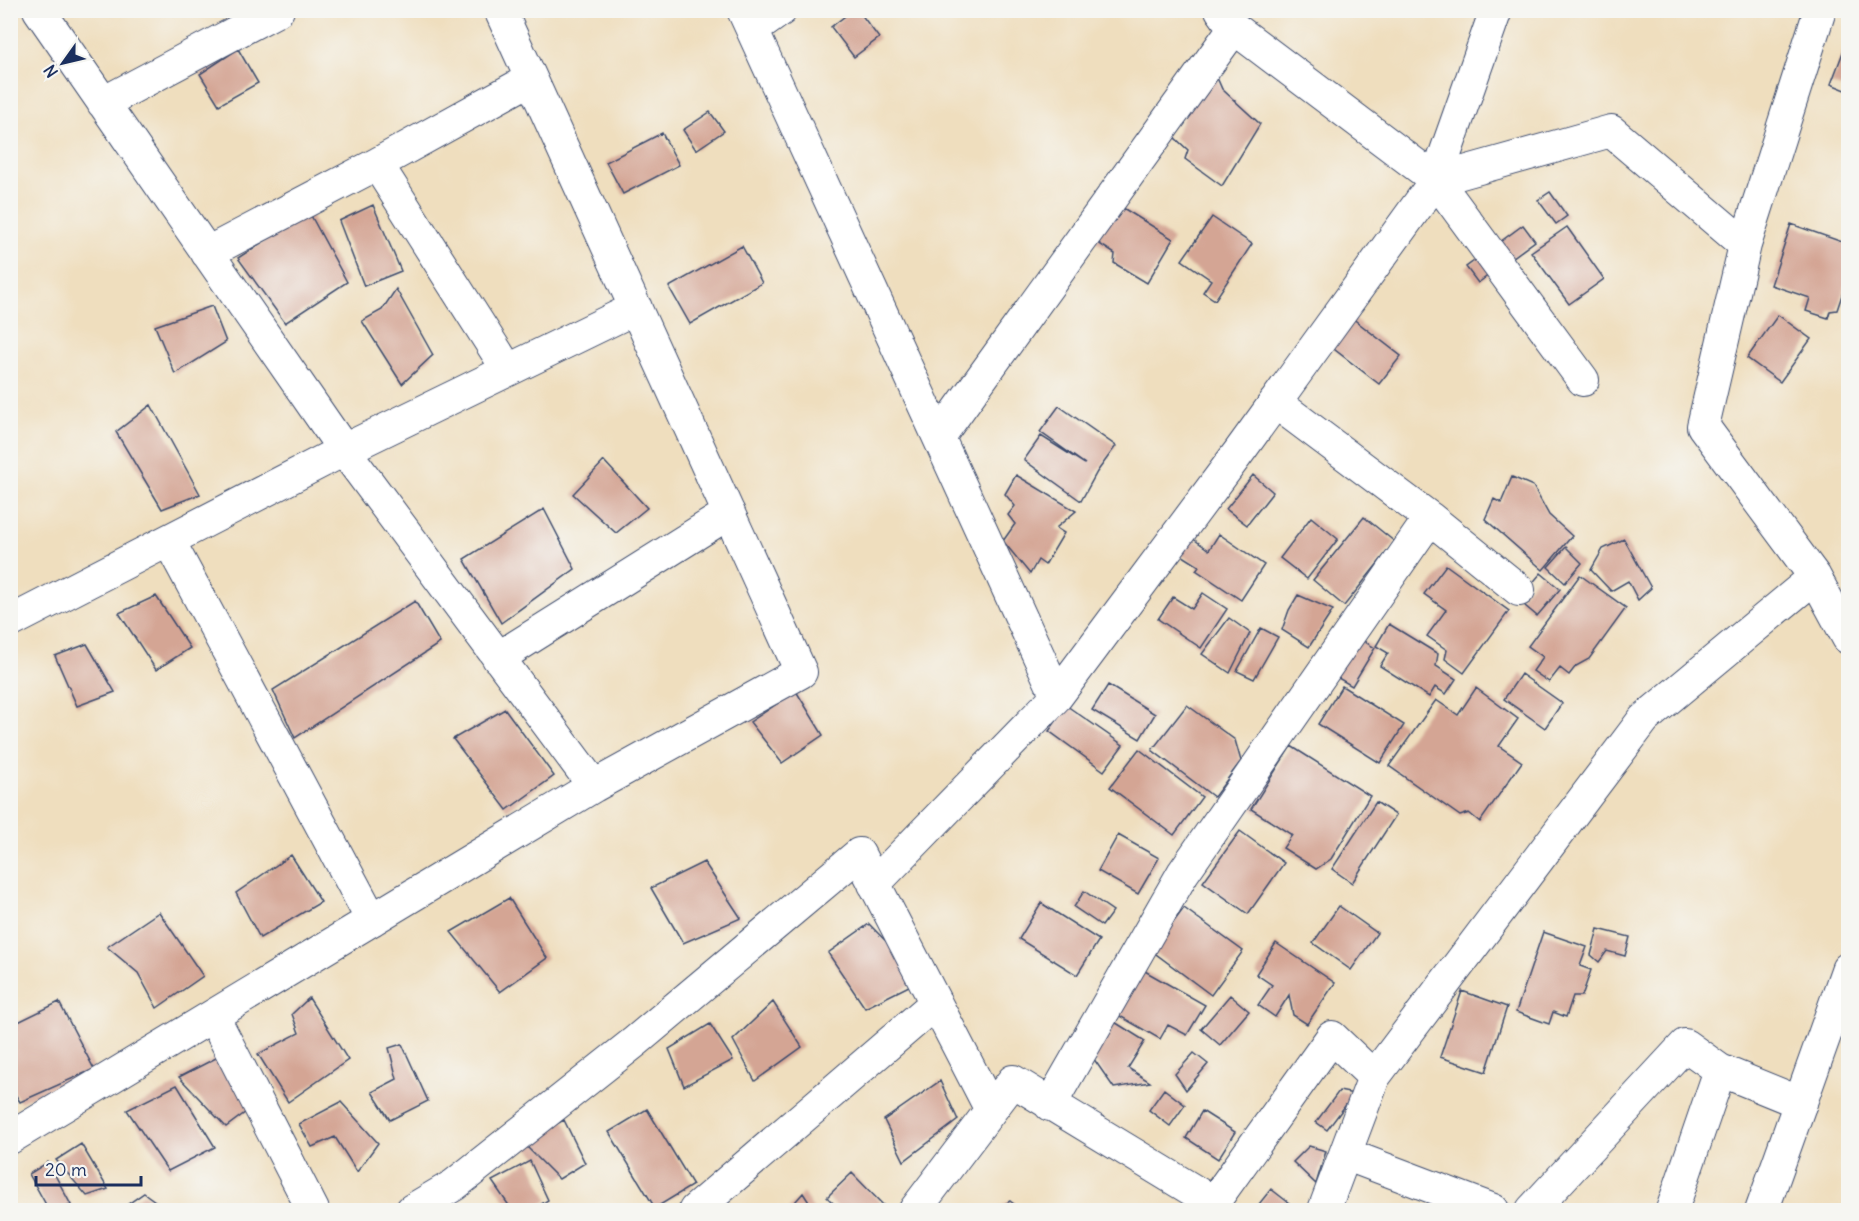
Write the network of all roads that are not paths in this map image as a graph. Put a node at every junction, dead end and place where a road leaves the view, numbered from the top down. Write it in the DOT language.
graph roads {
  1 [pos="39,10"];
  2 [pos="278,10"];
  3 [pos="500,10"];
  4 [pos="781,10"];
  5 [pos="1496,10"];
  6 [pos="1820,10"];
  7 [pos="748,20"];
  8 [pos="1227,20"];
  9 [pos="531,79"];
  10 [pos="103,103"];
  11 [pos="377,164"];
  12 [pos="1436,180"];
  13 [pos="1745,245"];
  14 [pos="207,253"];
  15 [pos="636,308"];
  16 [pos="508,370"];
  17 [pos="1583,380"];
  18 [pos="1275,402"];
  19 [pos="939,437"];
  20 [pos="344,450"];
  21 [pos="729,513"];
  22 [pos="1430,518"];
  23 [pos="169,541"];
  24 [pos="1815,577"];
  25 [pos="1519,590"];
  26 [pos="10,622"];
  27 [pos="1848,638"];
  28 [pos="498,658"];
  29 [pos="1057,696"];
  30 [pos="594,786"];
  31 [pos="874,884"];
  32 [pos="372,920"];
  33 [pos="1848,969"];
  34 [pos="936,1003"];
  35 [pos="213,1016"];
  36 [pos="1720,1070"];
  37 [pos="1374,1077"];
  38 [pos="1801,1103"];
  39 [pos="1050,1105"];
  40 [pos="991,1110"];
  41 [pos="10,1138"];
  42 [pos="1345,1154"];
  43 [pos="1211,1207"];
  44 [pos="423,1208"];
  45 [pos="312,1210"];
  46 [pos="695,1210"];
  47 [pos="915,1210"];
  48 [pos="1324,1210"];
  49 [pos="1493,1210"];
  50 [pos="1532,1210"];
  51 [pos="1672,1210"];
  52 [pos="1762,1210"];
  1 -- 10 [label="street"];
  2 -- 10 [label="street"];
  3 -- 9 [label="street"];
  4 -- 7 [label="street"];
  5 -- 12 [label="street"];
  6 -- 13 [label="street"];
  7 -- 19 [label="street"];
  8 -- 12 [label="street"];
  8 -- 19 [label="street"];
  9 -- 11 [label="street"];
  9 -- 15 [label="street"];
  10 -- 14 [label="street"];
  11 -- 14 [label="street"];
  11 -- 16 [label="street"];
  12 -- 13 [label="street"];
  12 -- 17 [label="street"];
  12 -- 18 [label="street"];
  13 -- 24 [label="street"];
  14 -- 20 [label="street"];
  15 -- 16 [label="street"];
  15 -- 21 [label="street"];
  16 -- 20 [label="street"];
  18 -- 22 [label="street"];
  18 -- 29 [label="street"];
  19 -- 29 [label="street"];
  20 -- 23 [label="street"];
  20 -- 28 [label="street"];
  21 -- 28 [label="street"];
  21 -- 30 [label="street"];
  22 -- 25 [label="street"];
  22 -- 39 [label="street"];
  23 -- 26 [label="street"];
  23 -- 32 [label="street"];
  24 -- 27 [label="street"];
  24 -- 37 [label="street"];
  28 -- 30 [label="street"];
  29 -- 31 [label="street"];
  30 -- 32 [label="street"];
  31 -- 34 [label="street"];
  31 -- 44 [label="street"];
  32 -- 35 [label="street"];
  33 -- 38 [label="street"];
  34 -- 40 [label="street"];
  34 -- 46 [label="street"];
  35 -- 41 [label="street"];
  35 -- 45 [label="street"];
  36 -- 38 [label="street"];
  36 -- 50 [label="street"];
  36 -- 51 [label="street"];
  37 -- 42 [label="street"];
  37 -- 43 [label="street"];
  38 -- 52 [label="street"];
  39 -- 40 [label="street"];
  39 -- 43 [label="street"];
  40 -- 47 [label="street"];
  42 -- 48 [label="street"];
  42 -- 49 [label="street"];
}
